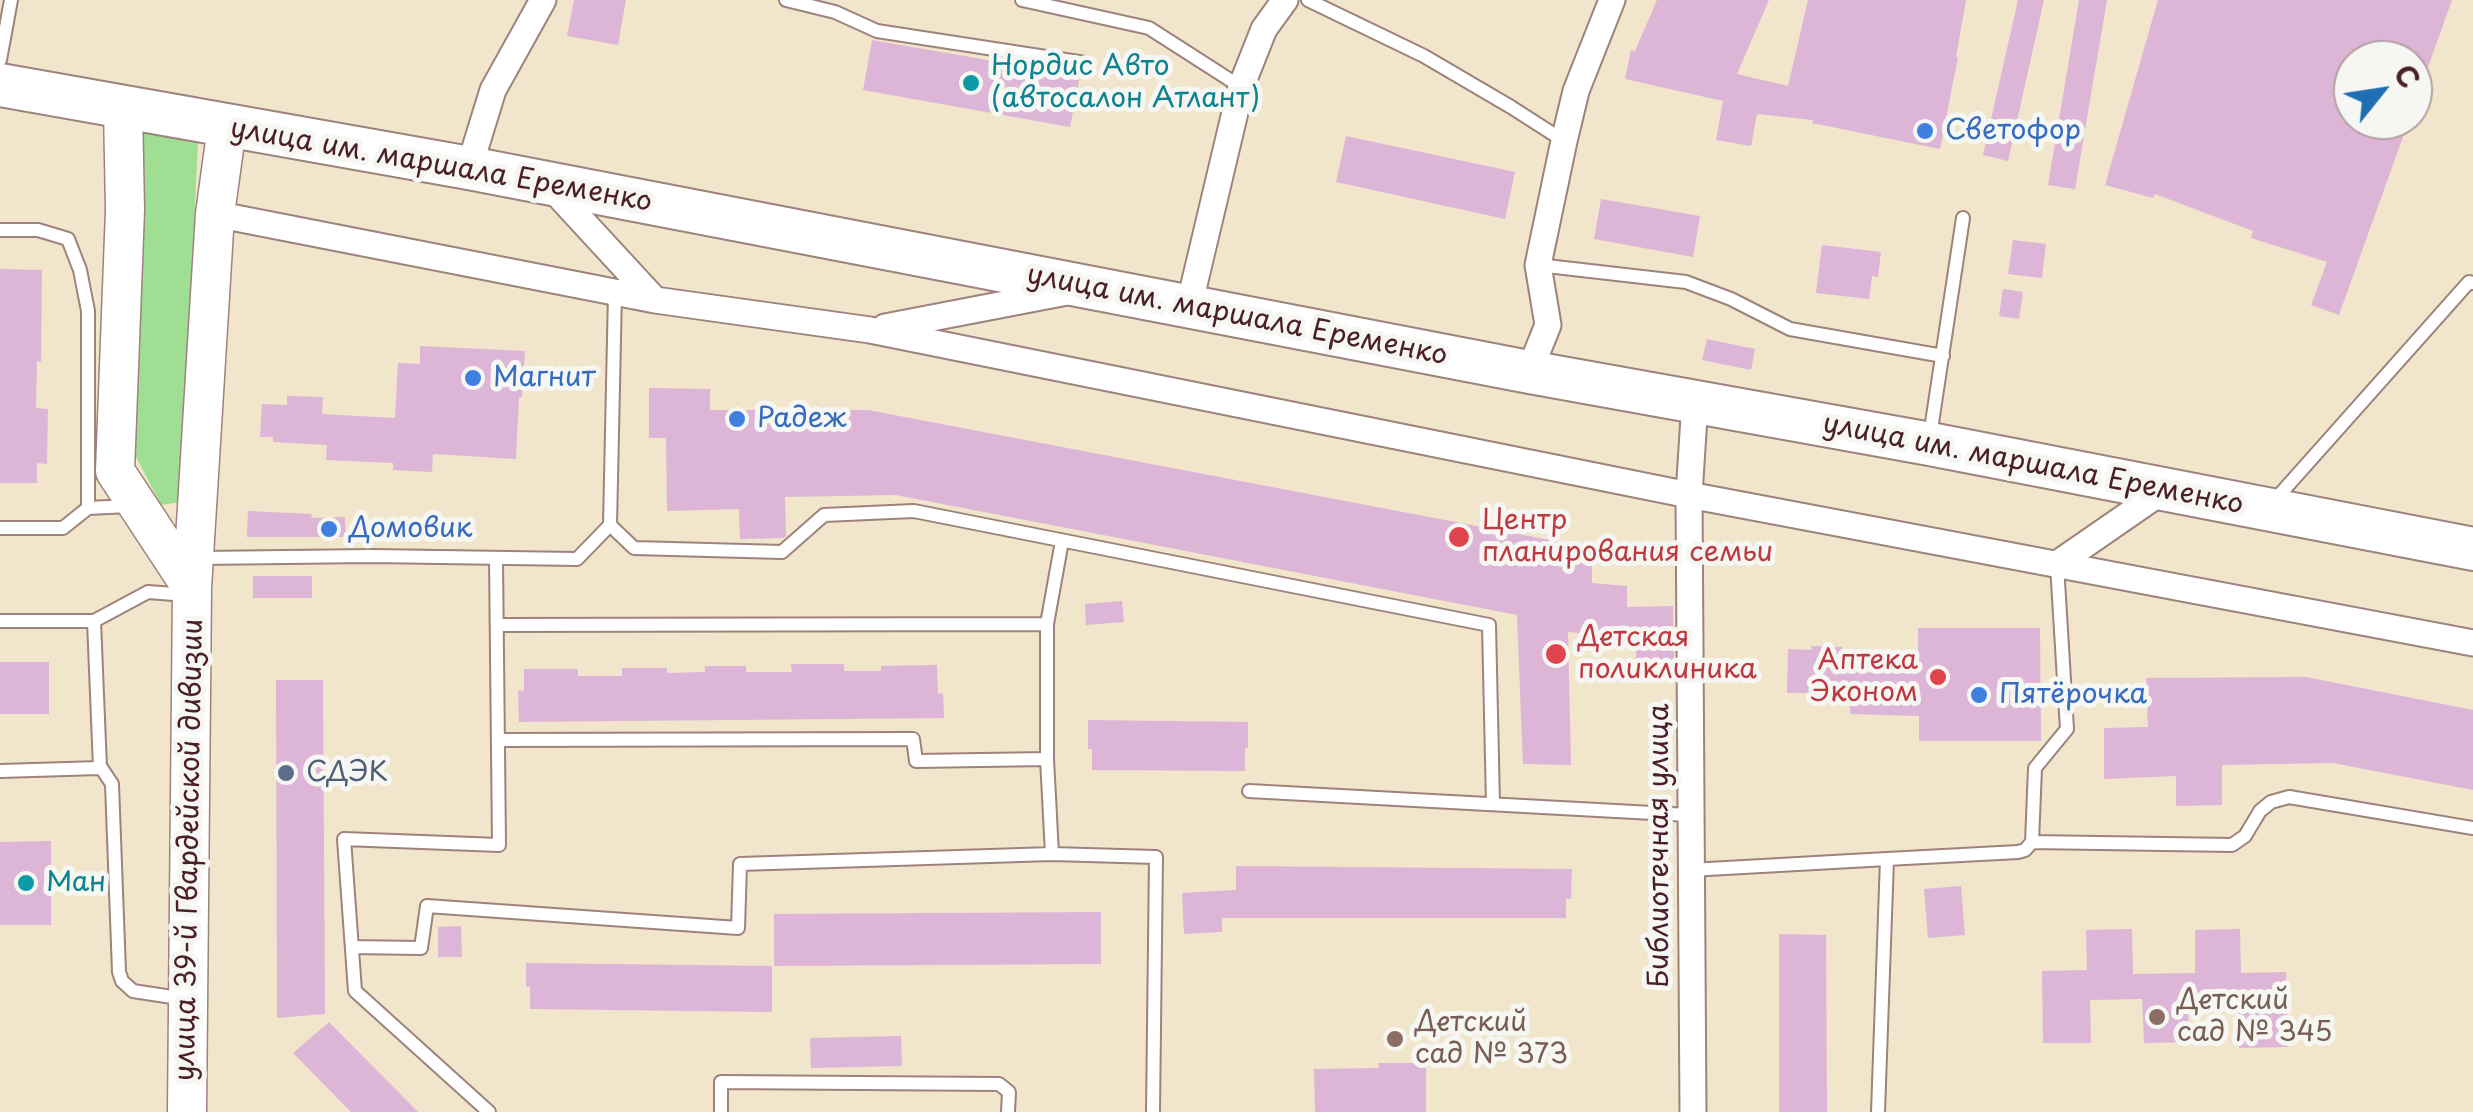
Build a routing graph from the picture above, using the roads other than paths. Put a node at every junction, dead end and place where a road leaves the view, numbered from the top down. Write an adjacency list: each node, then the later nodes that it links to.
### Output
1 (11, 0): 8 (lane)
2 (543, 0): 15 (street)
3 (786, 0): 9 (lane)
4 (1022, 0): 11 (lane)
5 (1285, 0): 11 (street)
6 (1308, 0): 14 (lane)
7 (1612, 0): 14 (street)
8 (0, 60)
9 (1086, 63)
10 (0, 85): 12 (highway, улица им. маршала Еременко)
11 (1241, 87): 25 (street)
12 (123, 108): 13 (highway, улица им. маршала Еременко); 33 (main road, улица 39-й Гвардейской дивизии)
13 (228, 127): 15 (highway, улица им. маршала Еременко); 17 (main road, улица 39-й Гвардейской дивизии)
14 (1564, 141): 20 (street)
15 (469, 168): 16 (highway, улица им. маршала Еременко)
16 (548, 184): 22 (highway, улица им. маршала Еременко); 24 (street)
17 (214, 214): 23 (street); 42 (main road, улица 39-й Гвардейской дивизии)
18 (1963, 218): 27 (lane)
19 (0, 230): 34 (lane)
20 (1538, 265): 27 (lane); 28 (street)
21 (2473, 282): 35 (lane)
22 (1092, 288): 25 (highway, улица им. маршала Еременко); 26 (street)
23 (615, 292): 24 (street); 36 (lane)
24 (655, 300): 26 (street)
25 (1189, 306): 28 (highway, улица им. маршала Еременко)
26 (870, 330): 32 (street)
27 (1942, 356): 30 (lane)
28 (1529, 372): 29 (highway, улица им. маршала Еременко)
29 (1695, 400): 30 (highway, улица им. маршала Еременко); 32 (street, Библиотечная улица)
30 (1930, 444): 31 (highway, улица им. маршала Еременко)
31 (2164, 490): 35 (highway, улица им. маршала Еременко); 41 (street)
32 (1689, 494): 41 (street); 54 (street, Библиотечная улица)
33 (138, 506): 34 (lane); 42 (main road, улица 39-й Гвардейской дивизии)
34 (88, 508): 37 (lane)
35 (2266, 509): 39 (highway, улица им. маршала Еременко)
36 (610, 525): 38 (lane); 40 (lane)
37 (0, 528)
38 (1062, 541): 45 (lane); 53 (lane)
39 (2473, 549)
40 (496, 559): 42 (lane); 46 (lane)
41 (2057, 564): 47 (street); 56 (lane)
42 (193, 580): 44 (lane); 61 (main road, улица 39-й Гвардейской дивизии)
43 (0, 621): 44 (lane)
44 (94, 621): 50 (lane)
45 (1047, 624): 46 (lane); 49 (lane)
46 (497, 625): 48 (lane)
47 (2473, 643)
48 (498, 740): 49 (lane); 60 (lane)
49 (1047, 759): 57 (lane)
50 (100, 766): 51 (lane); 61 (lane)
51 (0, 771)
52 (1249, 791): 53 (lane)
53 (1493, 804): 54 (lane)
54 (1689, 815): 59 (street, Библиотечная улица)
55 (2473, 828): 56 (lane)
56 (2032, 842): 58 (lane)
57 (1052, 854): 60 (lane); 66 (lane)
58 (1888, 859): 59 (lane); 68 (lane)
59 (1690, 870): 67 (street, Библиотечная улица)
60 (352, 947): 63 (lane)
61 (189, 1000): 62 (main road, улица 39-й Гвардейской дивизии)
62 (187, 1112)
63 (489, 1112)
64 (722, 1112): 65 (lane)
65 (1008, 1112)
66 (1152, 1112)
67 (1692, 1112)
68 (1878, 1112)

